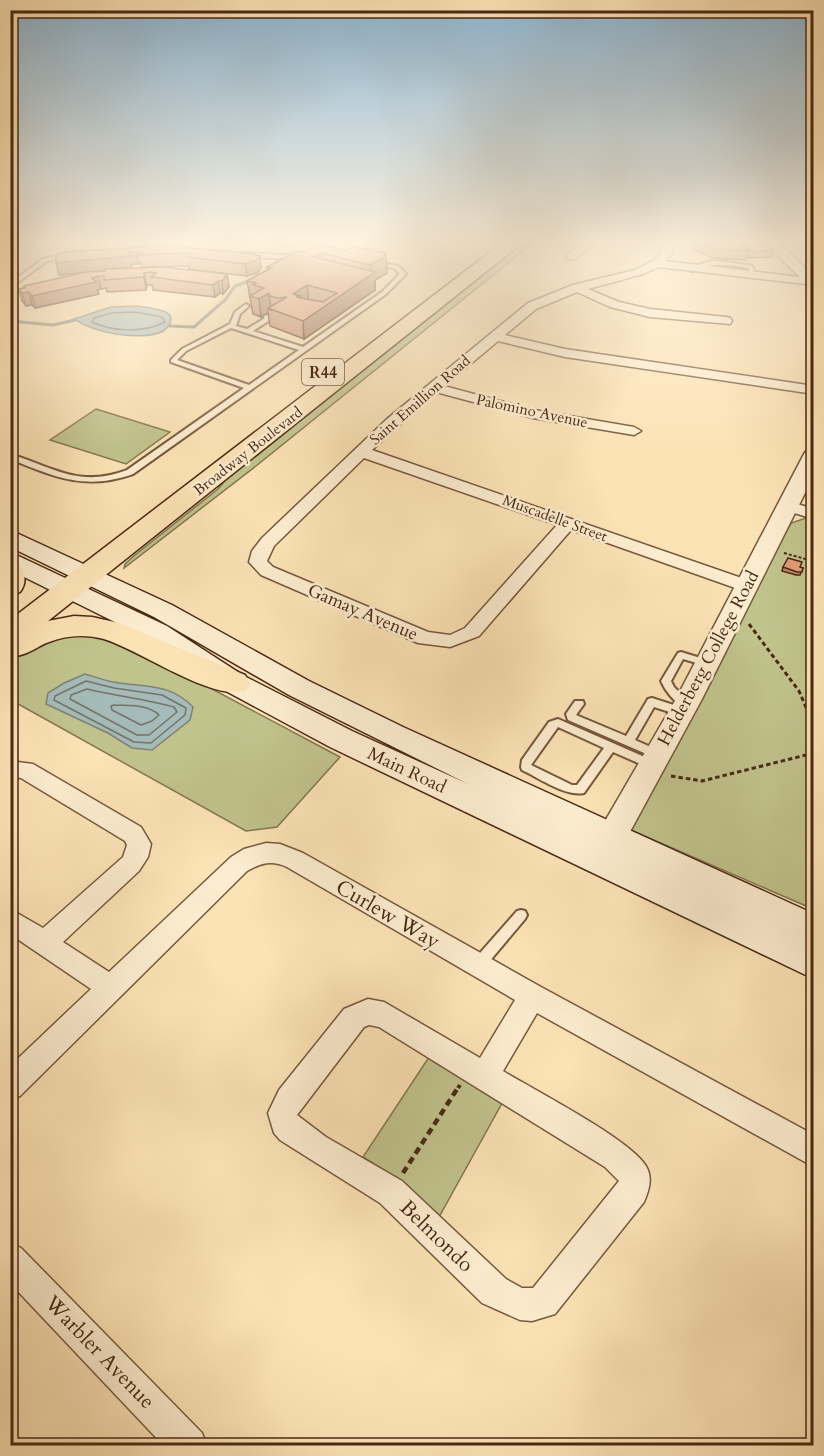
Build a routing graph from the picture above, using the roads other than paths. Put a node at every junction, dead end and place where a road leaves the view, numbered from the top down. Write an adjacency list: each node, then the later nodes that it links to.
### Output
1 (239, 311): 7 (lane); 10 (lane)
2 (358, 311): 13 (lane)
3 (404, 311): 28 (main road, Broadway Boulevard / R44)
4 (423, 311): 28 (main road, Broadway Boulevard / R44)
5 (526, 311): 12 (street, Saint Emillion Road)
6 (635, 311): 9 (street)
7 (254, 312)
8 (264, 315): 11 (lane)
9 (726, 321)
10 (233, 326): 11 (lane); 14 (lane)
11 (248, 331): 13 (lane)
12 (493, 336): 15 (street, Saint Emillion Road); 16 (street)
13 (304, 349): 14 (lane)
14 (248, 387): 20 (lane)
15 (432, 387): 17 (street, Palomino Avenue); 18 (street, Saint Emillion Road)
16 (813, 390)
17 (634, 431)
18 (362, 452): 23 (street, Muscadelle Street); 26 (street, Saint Emillion Road)
19 (813, 454): 21 (street, Helderberg College Road)
20 (10, 456)
21 (787, 506): 22 (street); 30 (street, Helderberg College Road)
22 (813, 514)
23 (568, 523): 26 (street, Gamay Avenue); 30 (street, Muscadelle Street)
24 (10, 537): 28 (main road, Main Road)
25 (10, 560): 28 (main road, Main Road)
26 (258, 562)
27 (10, 572): 29 (main road)
28 (70, 577): 31 (main road, Broadway Boulevard / R44); 32 (main road, Broadway Boulevard / R44); 34 (main road, Main Road); 41 (main road, Main Road)
29 (10, 586)
30 (747, 586): 36 (street, Helderberg College Road)
31 (10, 611)
32 (10, 636)
33 (10, 649): 34 (main road)
34 (234, 683): 41 (main road, Main Road)
35 (579, 704): 37 (lane)
36 (684, 708): 37 (lane); 39 (street, Helderberg College Road)
37 (628, 742): 39 (lane)
38 (611, 746): 38 (lane); 39 (lane)
39 (653, 764): 41 (street, Helderberg College Road)
40 (10, 769): 45 (street)
41 (605, 849): 44 (main road, Main Road); 46 (main road, Main Road)
42 (521, 915): 47 (lane)
43 (10, 920): 45 (street)
44 (813, 931)
45 (44, 943): 48 (street)
46 (813, 963)
47 (478, 965): 48 (street, Curlew Way); 49 (street, Curlew Way)
48 (111, 988): 51 (street, Curlew Way)
49 (532, 996): 50 (street); 52 (street, Curlew Way)
50 (478, 1071): 50 (street, Belmondo)
51 (10, 1086)
52 (813, 1152)
53 (10, 1259): 54 (street, Warbler Avenue)
54 (189, 1446)

